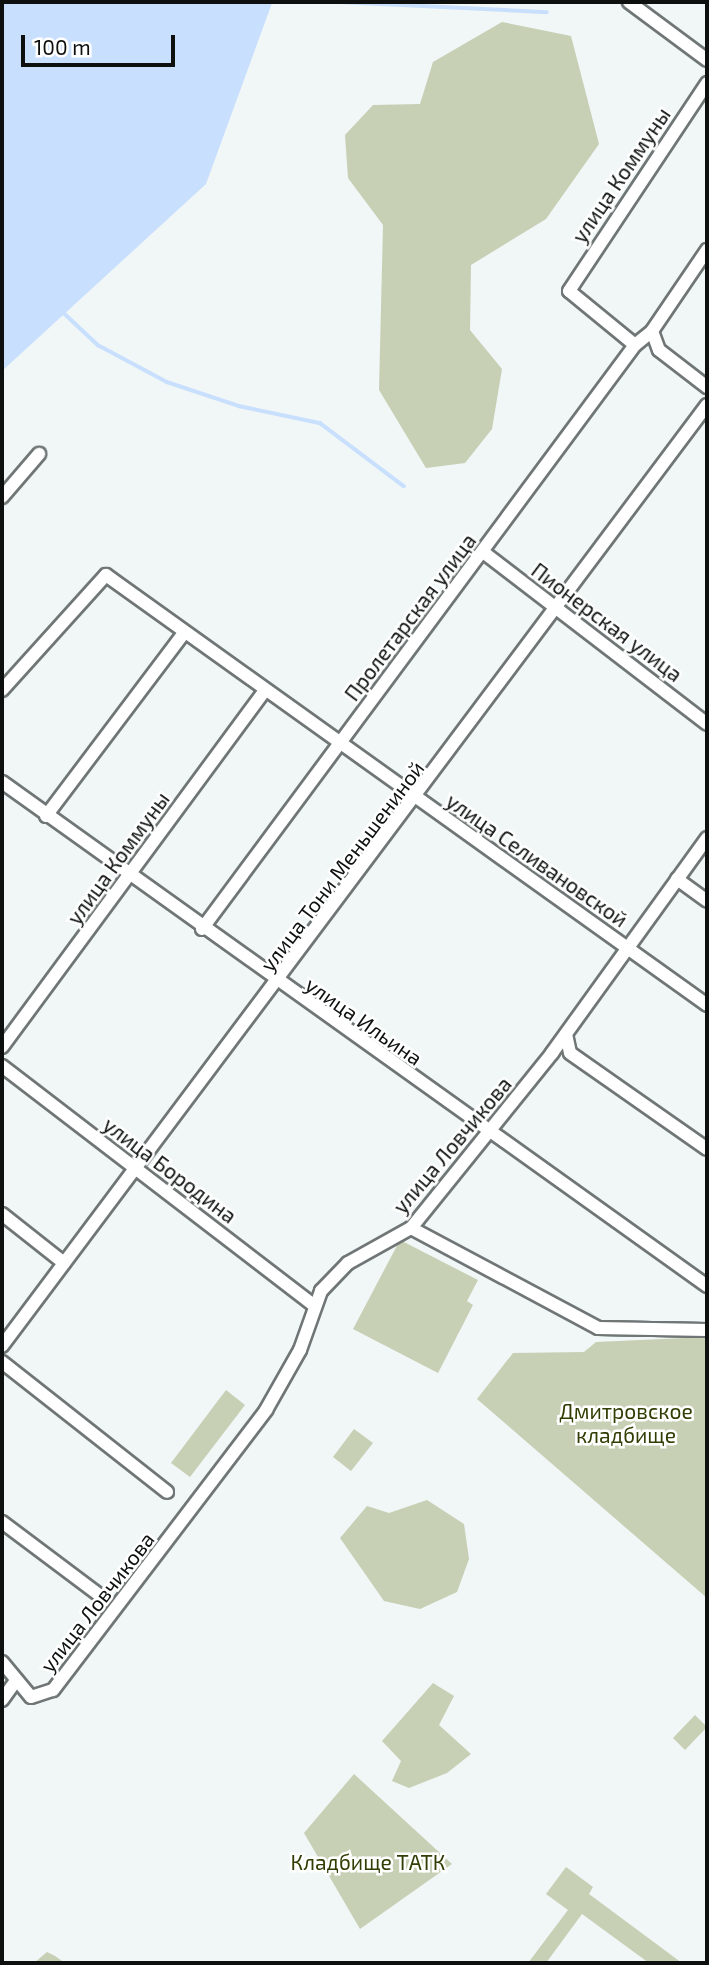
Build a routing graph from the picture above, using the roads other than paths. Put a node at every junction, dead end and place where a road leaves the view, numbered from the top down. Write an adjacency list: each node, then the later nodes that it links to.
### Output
1 (629, 2): 2 (street)
2 (707, 60)
3 (707, 83): 6 (street, улица Коммуны)
4 (707, 250): 5 (street, Пролетарская улица)
5 (652, 335): 6 (street, Пролетарская улица); 7 (street)
6 (635, 345): 11 (street, Пролетарская улица)
7 (707, 387)
8 (707, 405): 12 (street, улица Тони Меньшениной)
9 (39, 454): 10 (street)
10 (2, 497)
11 (483, 552): 12 (street, Пионерская улица); 17 (street, Пролетарская улица)
12 (557, 608): 16 (street, Пионерская улица); 19 (street, улица Тони Меньшениной)
13 (184, 633): 14 (street, улица Селивановской); 15 (street, улица Селивановской); 20 (street)
14 (2, 690)
15 (264, 691): 17 (street, улица Селивановской); 22 (street, улица Коммуны)
16 (707, 724)
17 (342, 741): 19 (street, улица Селивановской); 25 (street, Пролетарская улица)
18 (2, 782): 20 (street, улица Ильина)
19 (416, 800): 26 (street, улица Селивановской); 27 (street, улица Тони Меньшениной)
20 (46, 816): 22 (street, улица Ильина)
21 (707, 838): 23 (street, улица Ловчикова)
22 (128, 877): 25 (street, улица Ильина); 30 (street, улица Коммуны)
23 (677, 879): 24 (street); 26 (street, улица Ловчикова)
24 (707, 901)
25 (202, 929): 27 (street, улица Ильина)
26 (628, 947): 28 (street, улица Селивановской); 29 (street, улица Ловчикова)
27 (278, 984): 34 (street, улица Ильина); 36 (street, улица Тони Меньшениной)
28 (707, 1005)
29 (566, 1034): 31 (street, улица Ловчикова); 32 (street)
30 (2, 1046)
31 (552, 1053): 32 (street); 34 (street, улица Ловчикова)
32 (570, 1053): 35 (street)
33 (2, 1066): 36 (street, улица Бородина)
34 (489, 1135): 38 (street, улица Ловчикова); 40 (street, улица Ильина)
35 (707, 1149)
36 (135, 1170): 39 (street, улица Тони Меньшениной); 41 (street, улица Бородина)
37 (2, 1214): 39 (street)
38 (411, 1228): 41 (street, улица Ловчикова); 42 (street)
39 (64, 1263): 43 (street, улица Тони Меньшениной)
40 (707, 1286)
41 (314, 1305): 49 (street, улица Ловчикова)
42 (707, 1330)
43 (2, 1346)
44 (2, 1362): 45 (street)
45 (167, 1492)
46 (2, 1522): 47 (street)
47 (102, 1597)
48 (2, 1662): 49 (street)
49 (16, 1681): 50 (street)
50 (2, 1700)

